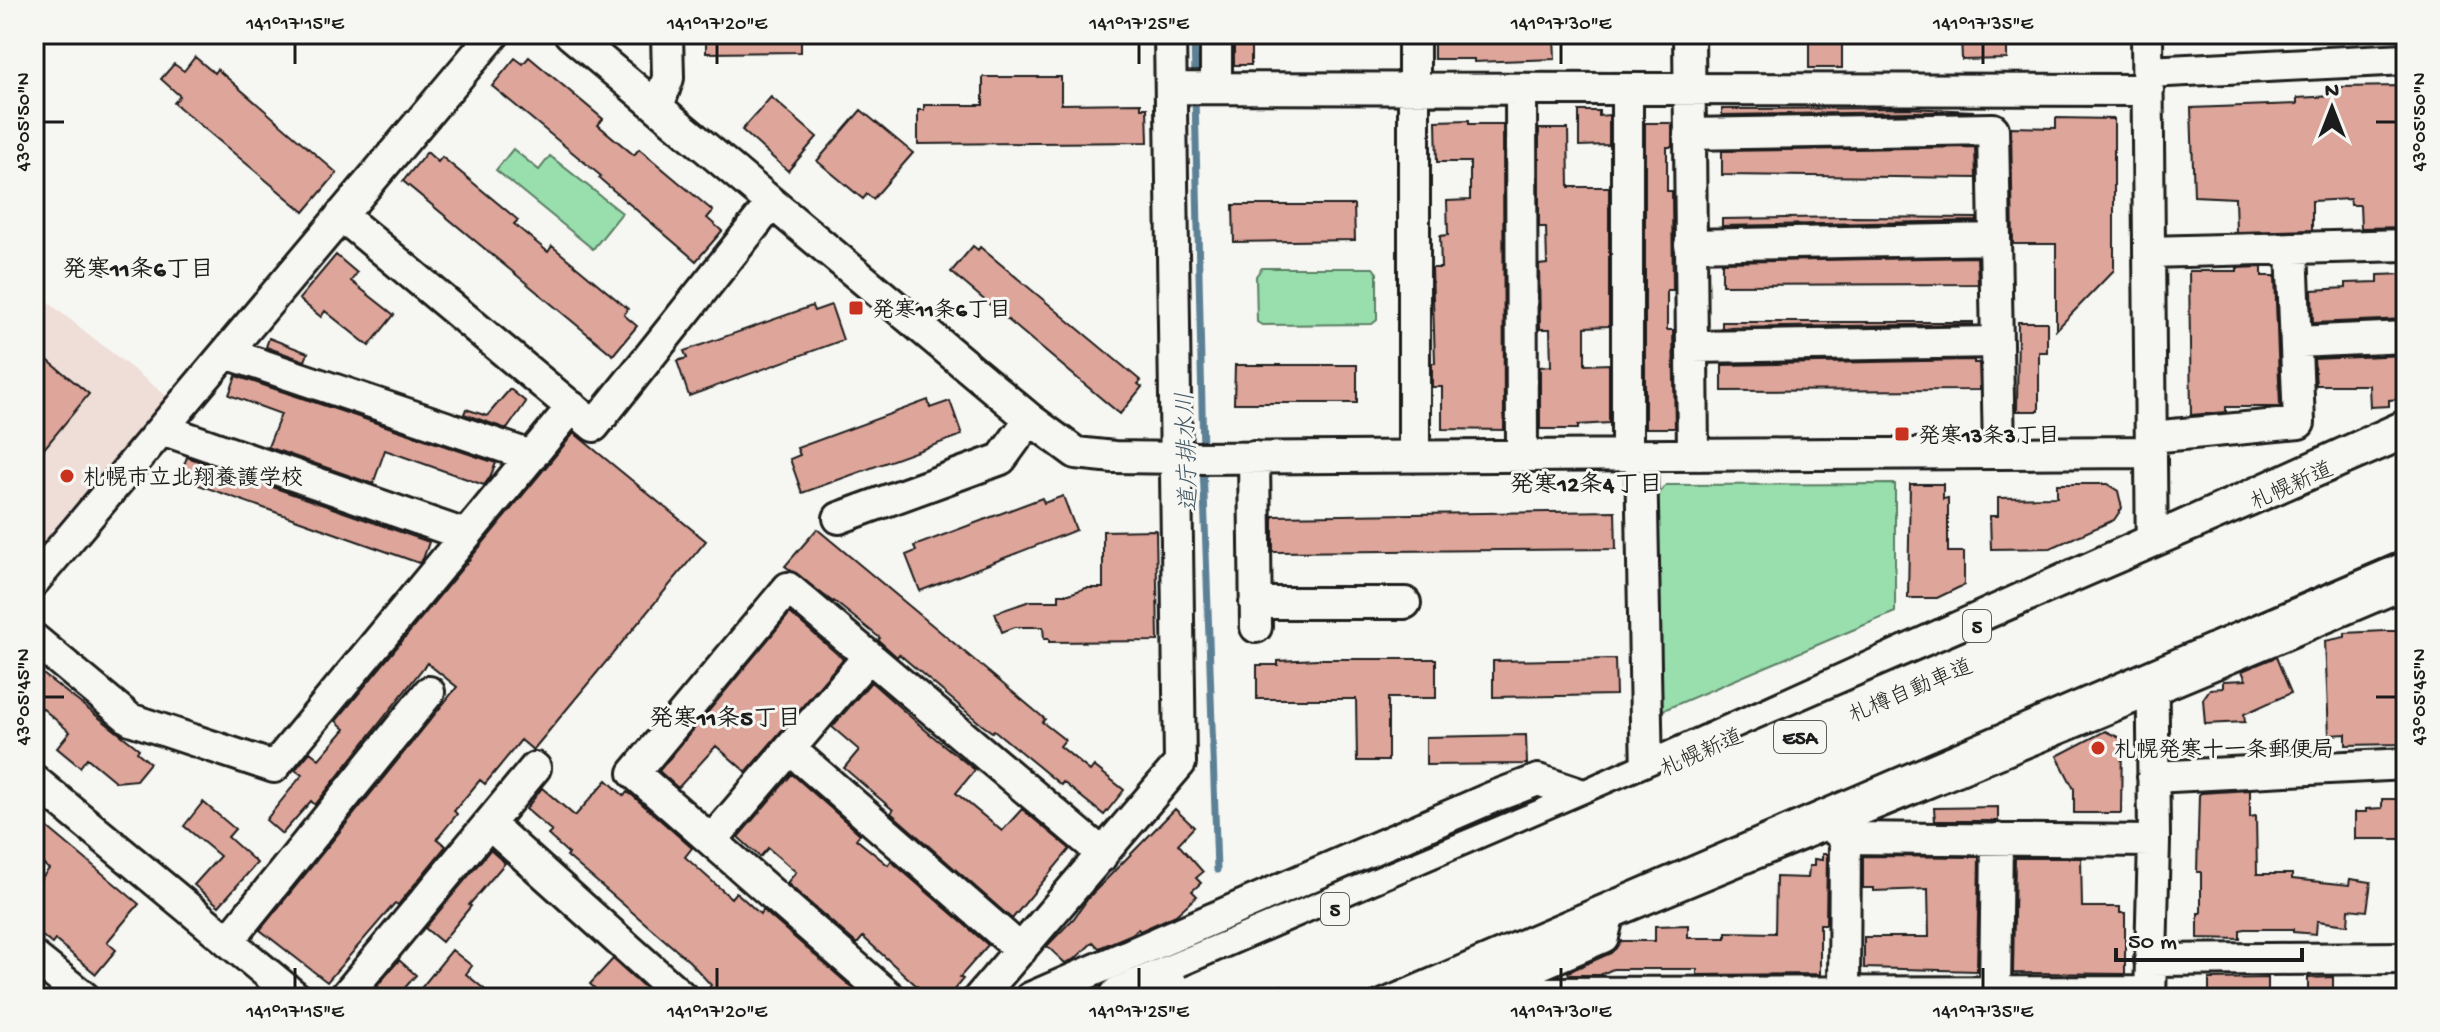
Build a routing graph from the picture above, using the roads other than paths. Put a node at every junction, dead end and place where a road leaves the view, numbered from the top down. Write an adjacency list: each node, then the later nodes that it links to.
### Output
1 (494, 34): 19 (street)
2 (570, 34): 16 (street)
3 (667, 34): 16 (street)
4 (1170, 34): 11 (street)
5 (1216, 34): 11 (street)
6 (1414, 34): 12 (street)
7 (1689, 34): 15 (street)
8 (2147, 34): 10 (street)
9 (2406, 59): 10 (street)
10 (2148, 81): 15 (street); 24 (street)
11 (1195, 88): 12 (street); 42 (street)
12 (1415, 88): 13 (street); 41 (street)
13 (1521, 89): 14 (street); 39 (street)
14 (1627, 89): 15 (street); 36 (street)
15 (1688, 89): 17 (street)
16 (658, 107): 18 (street)
17 (1689, 134): 20 (street); 21 (street)
18 (772, 203): 30 (street); 31 (street)
19 (341, 215): 29 (street); 30 (street)
20 (1995, 239): 21 (street); 26 (street)
21 (1690, 245): 28 (street)
22 (2406, 245): 23 (street)
23 (2292, 248): 24 (street); 27 (street)
24 (2149, 252): 34 (street)
25 (2406, 337): 27 (street)
26 (1997, 342): 28 (street); 35 (street)
27 (2296, 342): 34 (street)
28 (1692, 347): 37 (street)
29 (226, 353): 32 (street); 38 (street)
30 (572, 407): 38 (street)
31 (1030, 419): 42 (street); 44 (street)
32 (162, 429): 46 (street); 49 (street)
33 (2406, 433): 47 (highway, 札幌新道 / 5)
34 (2151, 444): 35 (street); 47 (street)
35 (1999, 453): 37 (street)
36 (1634, 455): 37 (street); 39 (street); 58 (street)
37 (1693, 455)
38 (531, 456): 46 (street)
39 (1522, 456): 41 (street)
40 (1254, 457): 41 (street); 42 (street); 50 (street)
41 (1414, 457)
42 (1181, 458): 67 (street)
43 (2406, 476): 87 (highway, 札樽自動車道 / E5A, bridge)
44 (839, 518)
45 (2406, 523): 88 (highway, 札樽自動車道 / E5A, bridge)
46 (465, 535): 51 (street)
47 (2152, 547): 53 (street); 58 (highway, 札幌新道 / 5)
48 (2406, 575): 53 (highway)
49 (34, 581)
50 (1405, 603)
51 (34, 639)
52 (869, 656): 55 (street); 65 (street); 67 (street)
53 (2152, 683): 59 (street); 63 (highway)
54 (429, 692): 69 (street)
55 (790, 749): 65 (street); 72 (street)
56 (2406, 764): 59 (street)
57 (535, 768): 62 (street)
58 (1647, 775): 61 (highway, 札幌新道 / 5)
59 (2153, 777): 66 (street)
60 (34, 780): 69 (street)
61 (1595, 799): 85 (street); 86 (highway, 札幌新道 / 5)
62 (489, 824): 81 (street); 82 (street)
63 (1833, 829): 64 (street); 68 (highway); 76 (street)
64 (1997, 839): 66 (street); 74 (street)
65 (712, 840): 83 (street)
66 (2154, 841): 73 (street)
67 (1101, 857): 72 (street)
68 (1611, 904): 75 (street); 89 (highway)
69 (228, 941): 80 (street)
70 (34, 957): 79 (street)
71 (2406, 958): 73 (street)
72 (1012, 960): 84 (street); 85 (street)
73 (2150, 960): 78 (street)
74 (1995, 992): 76 (street); 78 (street)
75 (1474, 993): 77 (street)
76 (1844, 993): 77 (street)
77 (1601, 995)
78 (2150, 995)
79 (85, 998)
80 (297, 998)
81 (344, 998)
82 (683, 998)
83 (891, 998)
84 (979, 998)
85 (1030, 998)
86 (1122, 998)
87 (1194, 998)
88 (1299, 998)
89 (1391, 998)

